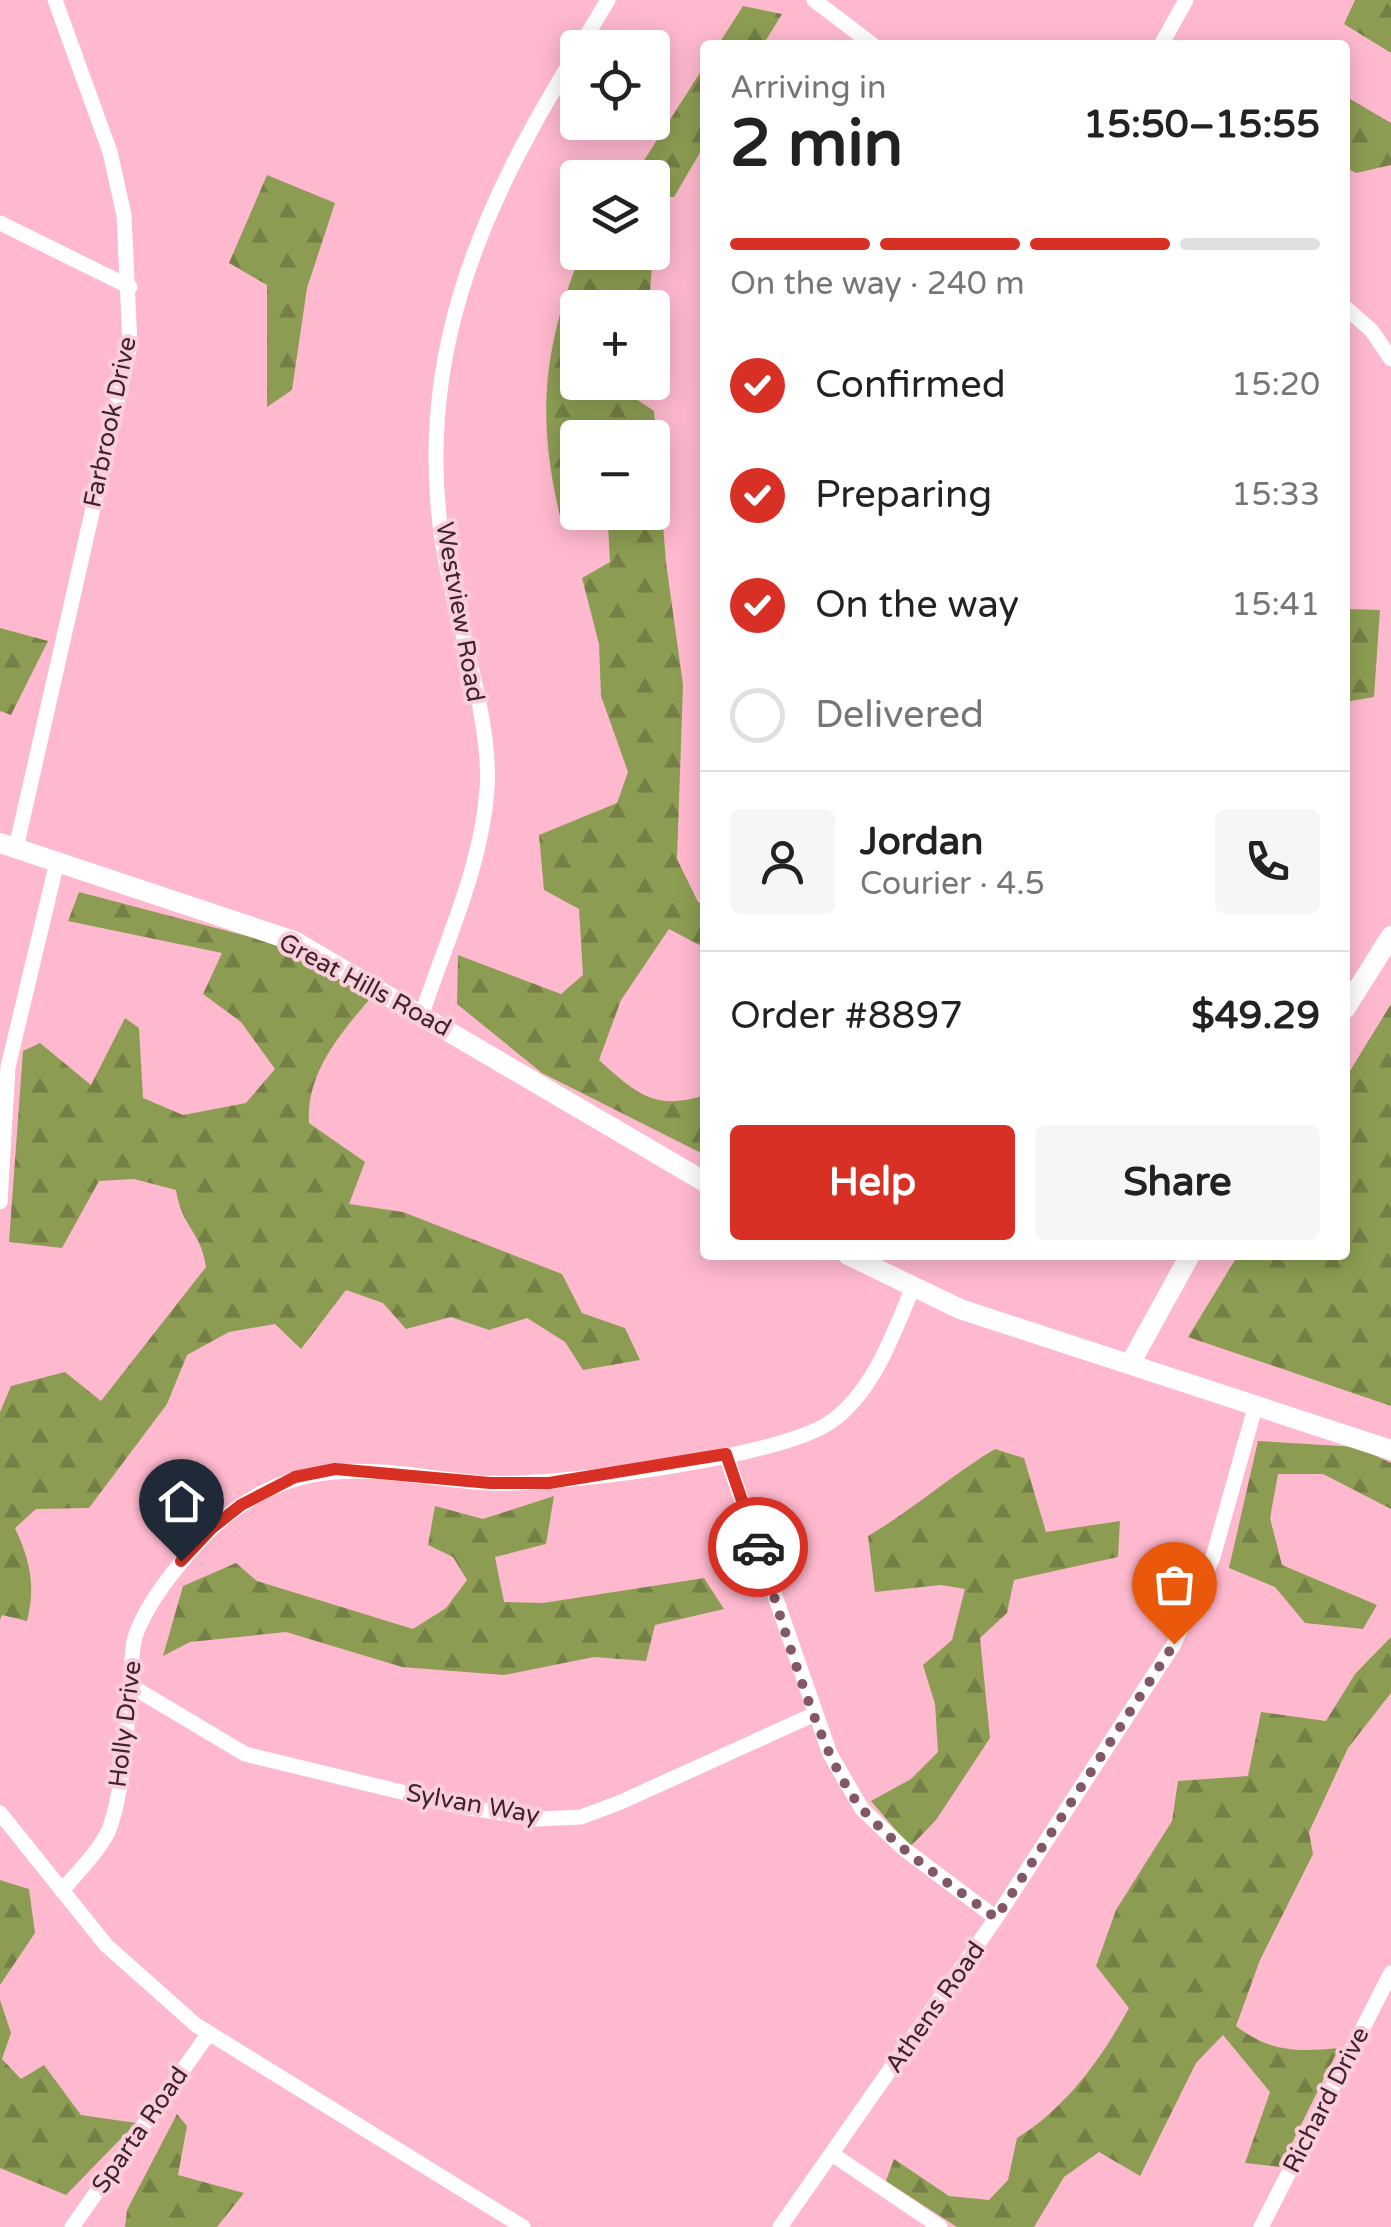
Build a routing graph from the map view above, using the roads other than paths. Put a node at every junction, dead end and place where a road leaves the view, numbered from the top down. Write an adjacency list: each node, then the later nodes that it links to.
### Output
1 (55, 0): 10 (street, Farbrook Drive)
2 (608, 0): 5 (street, Westview Road)
3 (814, 0): 6 (street)
4 (1186, 0): 7 (street)
5 (590, 30)
6 (866, 40)
7 (1164, 40)
8 (560, 78): 17 (street, Westview Road)
9 (0, 222): 10 (street)
10 (130, 287): 13 (street, Farbrook Drive)
11 (1350, 312): 12 (street)
12 (1391, 359)
13 (8, 846): 14 (street, Great Hills Road)
14 (57, 862): 17 (street, Great Hills Road); 19 (street)
15 (1391, 936): 16 (street)
16 (1350, 1001)
17 (422, 1014): 18 (street, Great Hills Road)
18 (700, 1179)
19 (0, 1202)
20 (858, 1260): 22 (street)
21 (1187, 1260): 23 (street)
22 (913, 1287): 23 (street); 26 (street, Holly Drive)
23 (1130, 1364): 24 (street)
24 (1256, 1404): 25 (street); 31 (street, Athens Road)
25 (1391, 1450)
26 (726, 1454): 27 (street, Holly Drive); 28 (street)
27 (131, 1686): 28 (street, Sylvan Way); 30 (street, Holly Drive)
28 (816, 1714): 31 (street)
29 (0, 1814): 30 (street)
30 (62, 1891): 33 (street)
31 (996, 1918): 34 (street, Athens Road)
32 (1390, 1976): 39 (street, Richard Drive)
33 (208, 2033): 35 (street, Sparta Road); 36 (street)
34 (832, 2154): 37 (street, Athens Road); 38 (street)
35 (72, 2227)
36 (522, 2227)
37 (780, 2227)
38 (940, 2227)
39 (1262, 2227)

